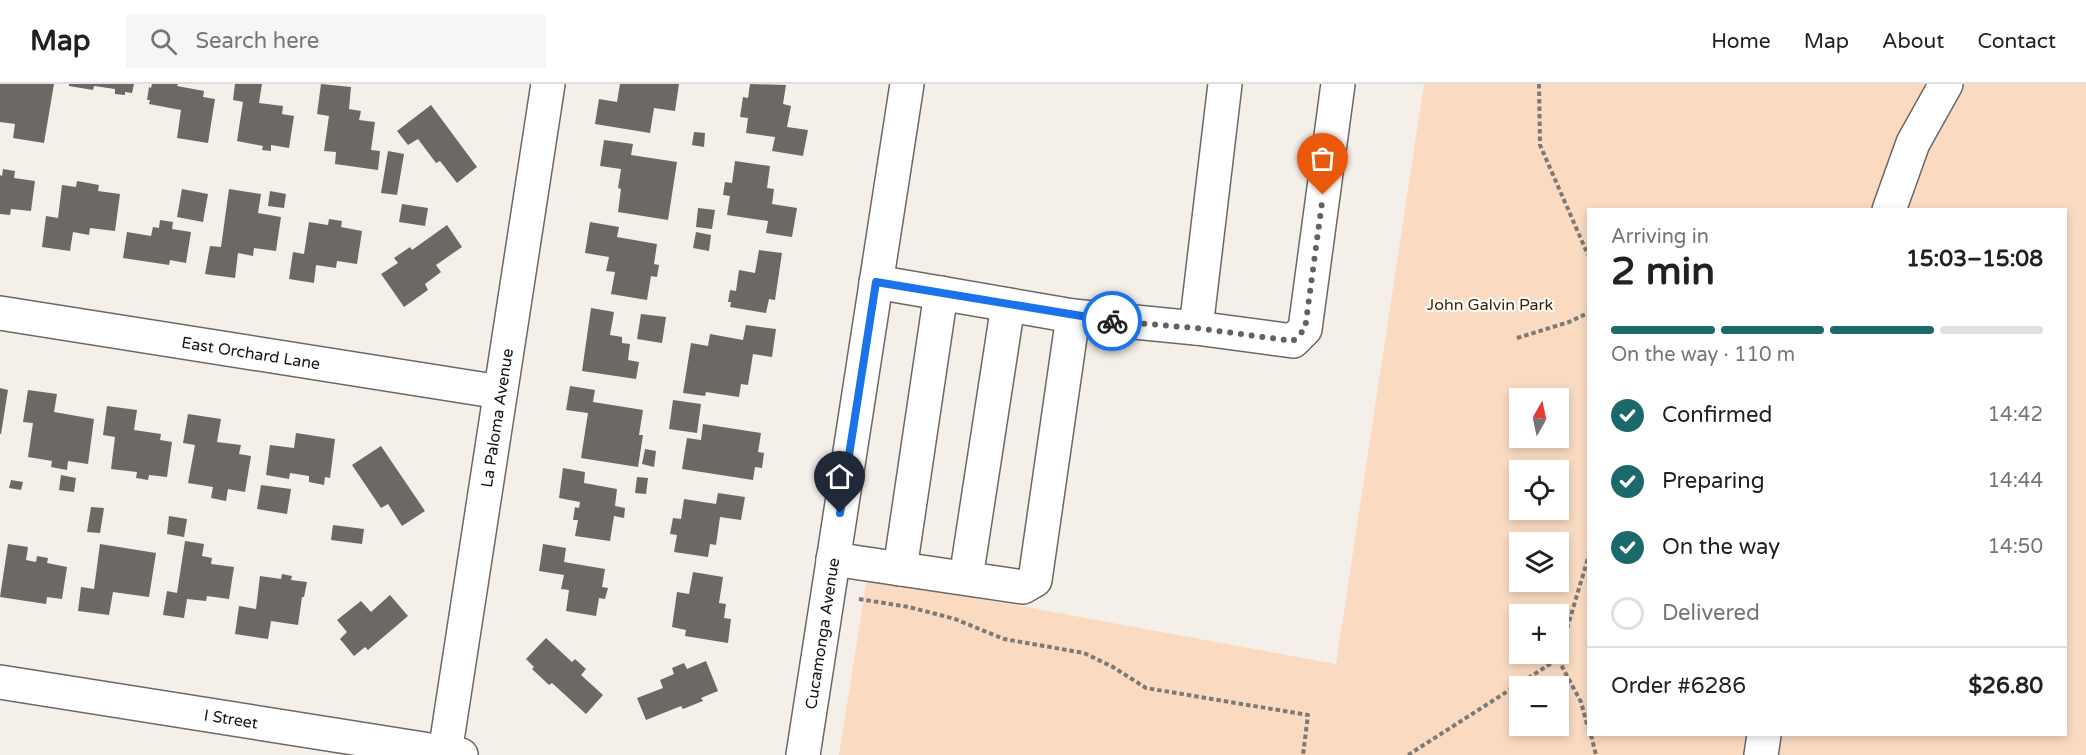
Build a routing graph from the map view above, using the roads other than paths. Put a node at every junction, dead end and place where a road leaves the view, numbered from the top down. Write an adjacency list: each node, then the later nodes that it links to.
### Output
1 (548, 84): 13 (street, La Paloma Avenue)
2 (907, 84): 7 (street, Cucamonga Avenue)
3 (1225, 84): 12 (street)
4 (1338, 84): 12 (street)
5 (1946, 84): 6 (street)
6 (1890, 208)
7 (876, 282): 8 (street); 14 (street, Cucamonga Avenue)
8 (941, 293): 9 (street); 15 (street)
9 (1008, 305): 11 (street); 16 (street)
10 (0, 313): 13 (street, East Orchard Lane)
11 (1073, 316): 12 (street); 16 (street)
12 (1196, 328)
13 (500, 392): 19 (street, La Paloma Avenue)
14 (833, 559): 15 (street); 20 (street, Cucamonga Avenue)
15 (900, 569): 16 (street)
16 (966, 578)
17 (0, 682): 19 (street, I Street)
18 (1764, 736): 21 (street)
19 (453, 754)
20 (802, 755)
21 (1761, 755)

